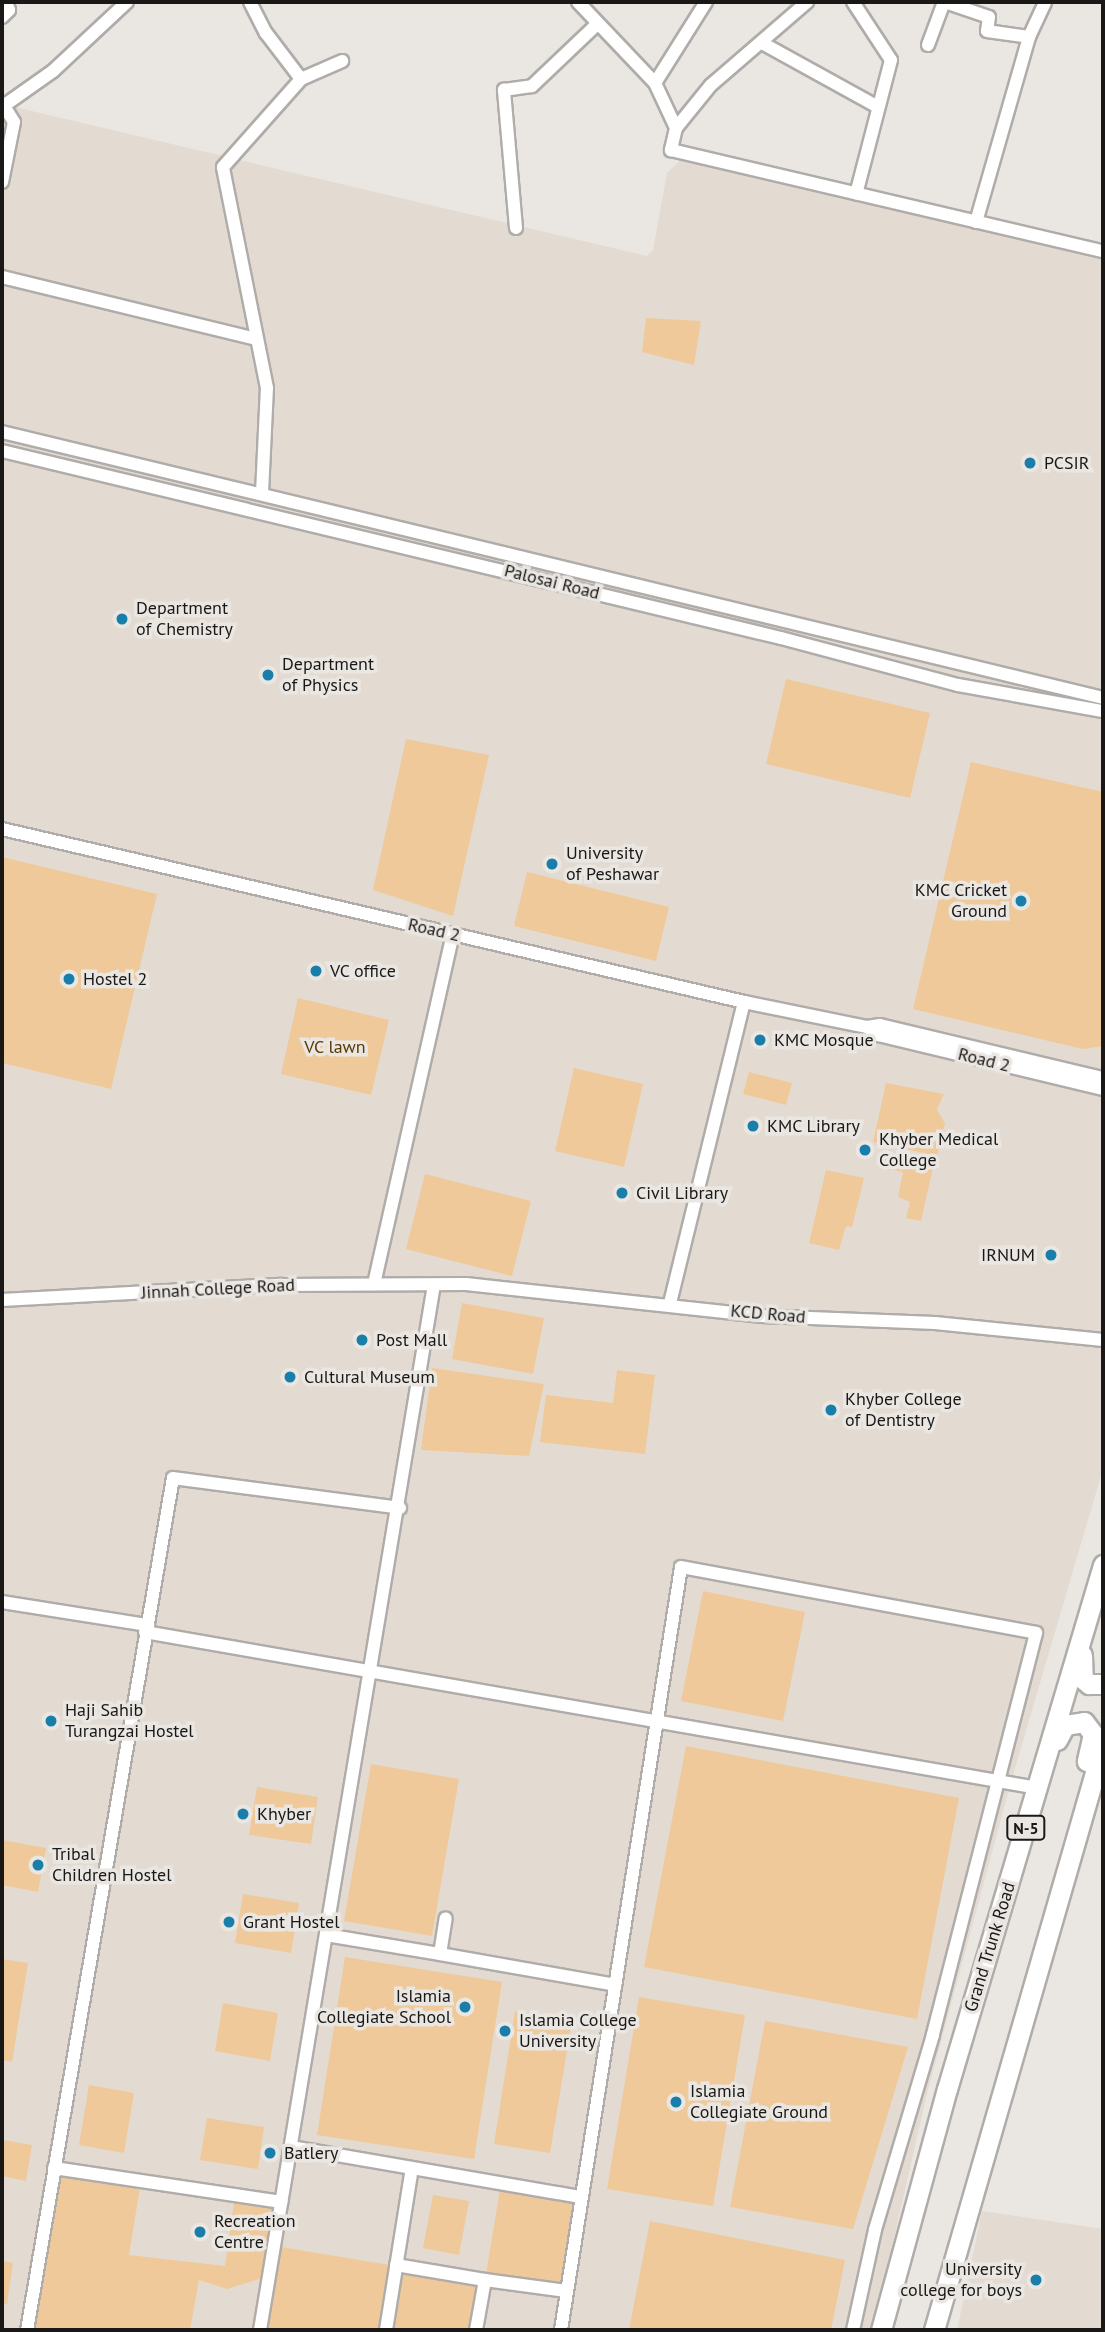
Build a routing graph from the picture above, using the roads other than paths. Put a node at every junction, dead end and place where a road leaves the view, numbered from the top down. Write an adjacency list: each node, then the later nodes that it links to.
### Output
1 (6, 2): 10 (street)
2 (127, 2): 18 (street)
3 (250, 2): 16 (street)
4 (578, 2): 11 (street)
5 (706, 2): 17 (street)
6 (807, 2): 13 (street)
7 (853, 2): 19 (street)
8 (944, 2): 12 (street); 14 (street)
9 (1045, 2): 12 (street)
10 (2, 17)
11 (597, 24): 17 (street); 24 (street)
12 (1028, 37): 23 (street)
13 (762, 44): 19 (street); 20 (street)
14 (928, 45)
15 (342, 61): 16 (street)
16 (301, 79): 27 (street)
17 (655, 83): 20 (street)
18 (3, 106): 21 (street)
19 (876, 106): 22 (street)
20 (676, 128): 22 (street)
21 (2, 182)
22 (856, 194): 23 (street)
23 (976, 222): 25 (street)
24 (516, 228)
25 (1103, 251)
26 (2, 277): 27 (street)
27 (257, 339): 31 (street)
28 (2, 432): 30 (street)
29 (2, 451): 32 (street, Palosai Road)
30 (192, 477): 31 (street); 32 (street)
31 (262, 493): 33 (street)
32 (187, 495): 34 (street, Palosai Road)
33 (1103, 698)
34 (1103, 711)
35 (2, 829): 36 (street, Road 2)
36 (453, 934): 37 (street, Road 2); 41 (street)
37 (744, 1002): 38 (street, Road 2); 44 (street)
38 (867, 1027): 39 (street, Road 2); 40 (street, Road 2)
39 (1103, 1078)
40 (1103, 1089)
41 (374, 1284): 42 (street, Jinnah College Road); 43 (street, Jinnah College Road)
42 (434, 1285): 44 (street, KCD Road); 46 (street)
43 (2, 1300)
44 (670, 1303): 45 (street, KCD Road)
45 (1103, 1340)
46 (400, 1508): 50 (street); 51 (street)
47 (1103, 1565): 49 (highway, Grand Trunk Road / N-5)
48 (2, 1602): 50 (street)
49 (1086, 1623): 52 (highway); 56 (highway, Grand Trunk Road / N-5)
50 (146, 1629): 51 (street); 63 (street)
51 (369, 1670): 53 (street); 59 (street)
52 (1103, 1684)
53 (658, 1721): 55 (street); 55 (street); 61 (street)
54 (1103, 1745): 57 (highway)
55 (1000, 1780): 56 (street); 75 (street)
56 (1039, 1785): 57 (highway); 76 (highway, Grand Trunk Road / N-5)
57 (1071, 1859): 77 (highway)
58 (446, 1918): 60 (street)
59 (326, 1935): 60 (street); 62 (street)
60 (440, 1954): 61 (street)
61 (615, 1985): 65 (street)
62 (290, 2147): 64 (street); 66 (street)
63 (54, 2168): 66 (street); 70 (street)
64 (412, 2168): 65 (street); 67 (street)
65 (581, 2197): 69 (street)
66 (281, 2202): 71 (street)
67 (396, 2265): 68 (street); 72 (street)
68 (485, 2280): 69 (street); 73 (street)
69 (566, 2291): 74 (street)
70 (27, 2330)
71 (260, 2330)
72 (386, 2330)
73 (476, 2330)
74 (561, 2330)
75 (853, 2330)
76 (881, 2330)
77 (934, 2330)

